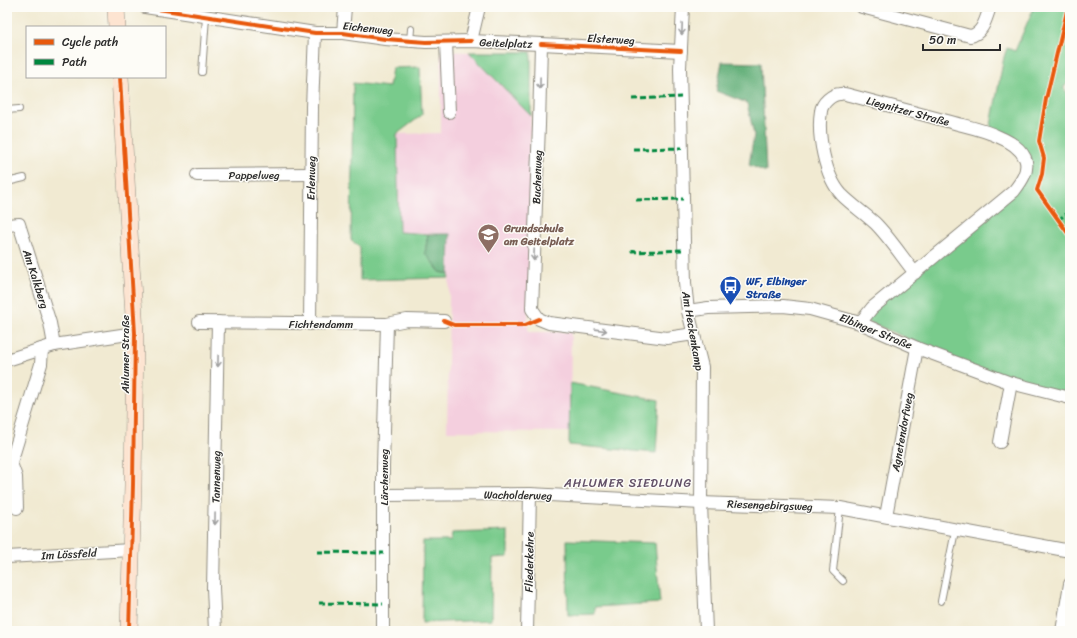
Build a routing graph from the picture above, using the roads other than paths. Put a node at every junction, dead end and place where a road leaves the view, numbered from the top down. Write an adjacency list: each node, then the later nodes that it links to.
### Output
1 (116, 7): 9 (main road)
2 (145, 7): 8 (street, Eichenweg)
3 (345, 7): 12 (street)
4 (479, 7): 14 (street)
5 (682, 7): 17 (street, Am Heckenkamp, one-way to 17)
6 (862, 7): 7 (street)
7 (990, 7)
8 (204, 14): 11 (street, Eichenweg); 18 (lane)
9 (117, 26)
10 (411, 29): 13 (lane)
11 (315, 33): 12 (street, Eichenweg); 23 (street, Erlenweg)
12 (343, 33): 13 (street, Eichenweg)
13 (410, 41): 15 (street, Eichenweg)
14 (471, 41): 15 (street, Eichenweg); 16 (street, Geitelplatz)
15 (446, 42): 22 (street)
16 (541, 44): 17 (street, Elsterweg); 37 (street, Buchenweg, one-way to 37)
17 (681, 52): 29 (street, Am Heckenkamp)
18 (202, 72)
19 (120, 78): 36 (main road, Ahlumer Straße)
20 (19, 109): 21 (lane)
21 (7, 110)
22 (449, 112)
23 (311, 174): 24 (street, Pappelweg); 34 (street, Erlenweg)
24 (197, 175)
25 (24, 178): 26 (lane)
26 (7, 182)
27 (7, 225): 38 (street, Am Kalkberg)
28 (915, 273): 28 (street, Liegnitzer Straße); 33 (street, Liegnitzer Straße)
29 (688, 311): 33 (street, Elbinger Straße); 37 (street, Am Heckenkamp)
30 (444, 321): 35 (street, Fichtendamm)
31 (199, 322): 32 (street, Fichtendamm)
32 (218, 322): 34 (street, Fichtendamm); 59 (street, Tannenweg, one-way to 59)
33 (860, 323): 39 (street, Elbinger Straße)
34 (310, 324): 35 (street, Fichtendamm)
35 (387, 324): 45 (street, Lärchenweg)
36 (135, 334): 38 (street); 52 (main road, Ahlumer Straße)
37 (694, 334): 47 (street, Am Heckenkamp)
38 (54, 345): 40 (street)
39 (917, 348): 42 (street, Elbinger Straße); 50 (street, Agnetendorfweg)
40 (42, 349): 41 (street); 48 (street)
41 (7, 360)
42 (1011, 383): 43 (street, Elbinger Straße); 44 (street)
43 (1070, 398)
44 (1000, 442)
45 (384, 494): 46 (street, Wacholderweg); 60 (street, Lärchenweg)
46 (530, 494): 47 (street, Wacholderweg); 61 (street, Fliederkehre)
47 (701, 503): 49 (street, Riesengebirgsweg); 62 (street, Am Heckenkamp)
48 (17, 508)
49 (840, 508): 50 (street, Riesengebirgsweg); 55 (lane)
50 (886, 516): 51 (street, Riesengebirgsweg)
51 (955, 530): 53 (street, Riesengebirgsweg); 57 (lane)
52 (131, 550): 54 (street, Im Lössfeld); 58 (main road, Ahlumer Straße)
53 (1070, 551)
54 (7, 557)
55 (842, 580)
56 (1070, 584): 63 (street)
57 (941, 601)
58 (129, 631)
59 (215, 631)
60 (383, 631)
61 (527, 631)
62 (706, 631)
63 (1062, 631)

